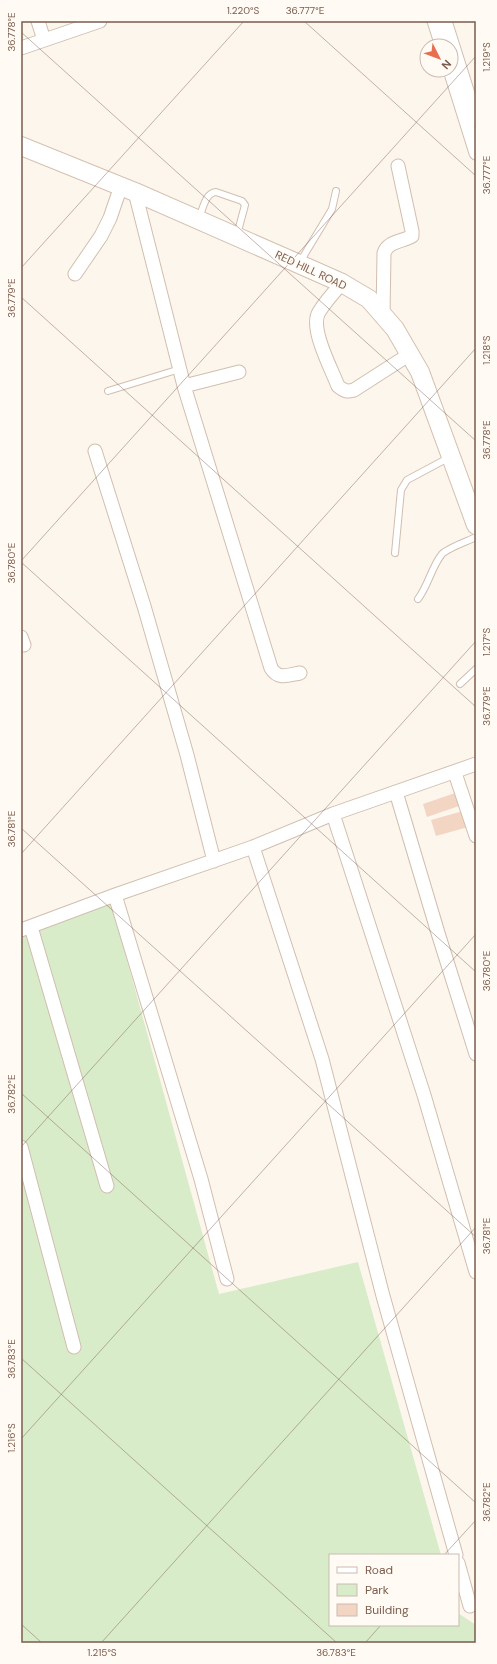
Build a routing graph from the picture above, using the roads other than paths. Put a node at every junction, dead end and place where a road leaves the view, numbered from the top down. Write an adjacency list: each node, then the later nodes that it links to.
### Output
1 (38, 21): 6 (street)
2 (434, 21): 5 (street)
3 (445, 21): 9 (street)
4 (95, 22): 6 (street)
5 (439, 38)
6 (44, 40): 7 (street)
7 (21, 48)
8 (453, 78): 11 (street)
9 (476, 119)
10 (21, 146): 13 (street, RED HILL ROAD)
11 (476, 153)
12 (398, 166): 20 (street)
13 (128, 189): 15 (street, RED HILL ROAD); 18 (street); 22 (street)
14 (336, 191): 17 (lane)
15 (198, 220): 16 (street, RED HILL ROAD); 16 (lane)
16 (237, 237): 17 (street, RED HILL ROAD)
17 (299, 264): 19 (street, RED HILL ROAD)
18 (75, 274)
19 (342, 283): 20 (street, RED HILL ROAD); 21 (street)
20 (383, 316): 21 (street, RED HILL ROAD)
21 (410, 354): 27 (street, RED HILL ROAD)
22 (180, 369): 24 (street); 25 (lane)
23 (239, 372): 24 (street)
24 (184, 386): 33 (street)
25 (108, 391)
26 (95, 452): 41 (street)
27 (451, 457): 28 (street, RED HILL ROAD); 30 (lane)
28 (476, 523)
29 (476, 537): 31 (lane)
30 (395, 553)
31 (418, 599)
32 (476, 669): 34 (lane)
33 (300, 673)
34 (460, 684)
35 (476, 764): 36 (street)
36 (455, 772): 37 (street); 39 (street)
37 (396, 792): 38 (street); 44 (street)
38 (333, 814): 40 (street); 47 (street)
39 (476, 836)
40 (253, 847): 41 (street); 50 (street)
41 (214, 861): 42 (street)
42 (114, 895): 43 (street); 48 (street)
43 (26, 929): 46 (street)
44 (476, 1054)
45 (21, 1147): 49 (street)
46 (107, 1186)
47 (476, 1272)
48 (227, 1279)
49 (74, 1347)
50 (456, 1554)
51 (459, 1567): 52 (street)
52 (470, 1606)

